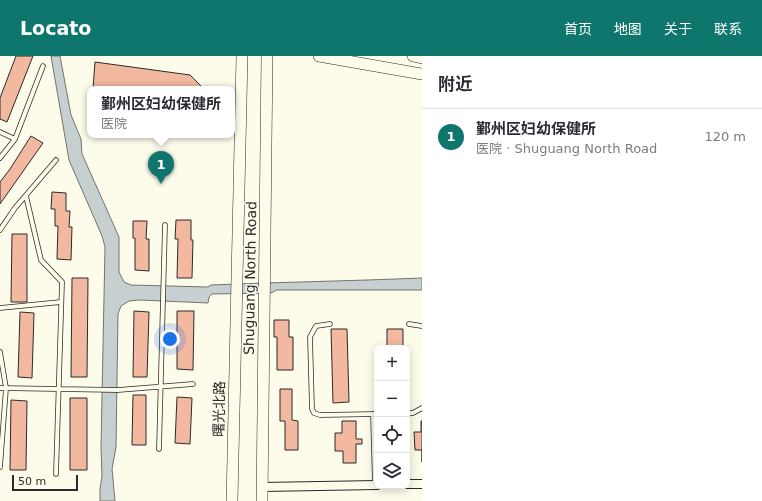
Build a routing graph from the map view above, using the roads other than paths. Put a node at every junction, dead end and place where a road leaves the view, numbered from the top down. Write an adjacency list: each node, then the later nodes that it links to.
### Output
1 (242, 56): 17 (main road, Shuguang North Road)
2 (267, 56): 38 (main road, Shuguang North Road)
3 (319, 56): 7 (main road)
4 (413, 56): 5 (main road)
5 (422, 58)
6 (43, 66): 9 (lane)
7 (422, 74)
8 (0, 132): 9 (lane)
9 (15, 139): 10 (lane)
10 (0, 158)
11 (56, 160): 12 (lane)
12 (26, 196): 14 (lane); 15 (lane)
13 (166, 225): 23 (lane)
14 (0, 230)
15 (61, 302): 16 (lane); 26 (lane)
16 (0, 308)
17 (236, 318): 39 (main road, 曙光北路)
18 (330, 324): 28 (lane)
19 (409, 324): 20 (lane)
20 (422, 326)
21 (0, 352): 25 (lane)
22 (193, 384): 23 (lane)
23 (161, 387): 26 (lane); 31 (lane)
24 (0, 388): 25 (lane)
25 (6, 388): 26 (lane); 33 (lane)
26 (60, 388): 34 (lane)
27 (422, 408): 29 (lane)
28 (374, 414)
29 (410, 414)
30 (375, 417): 32 (lane)
31 (159, 449)
32 (376, 453)
33 (0, 467)
34 (56, 474)
35 (410, 484): 36 (street)
36 (422, 484)
37 (374, 485): 38 (street)
38 (262, 487): 40 (main road, Shuguang North Road)
39 (232, 501)
40 (262, 501)

